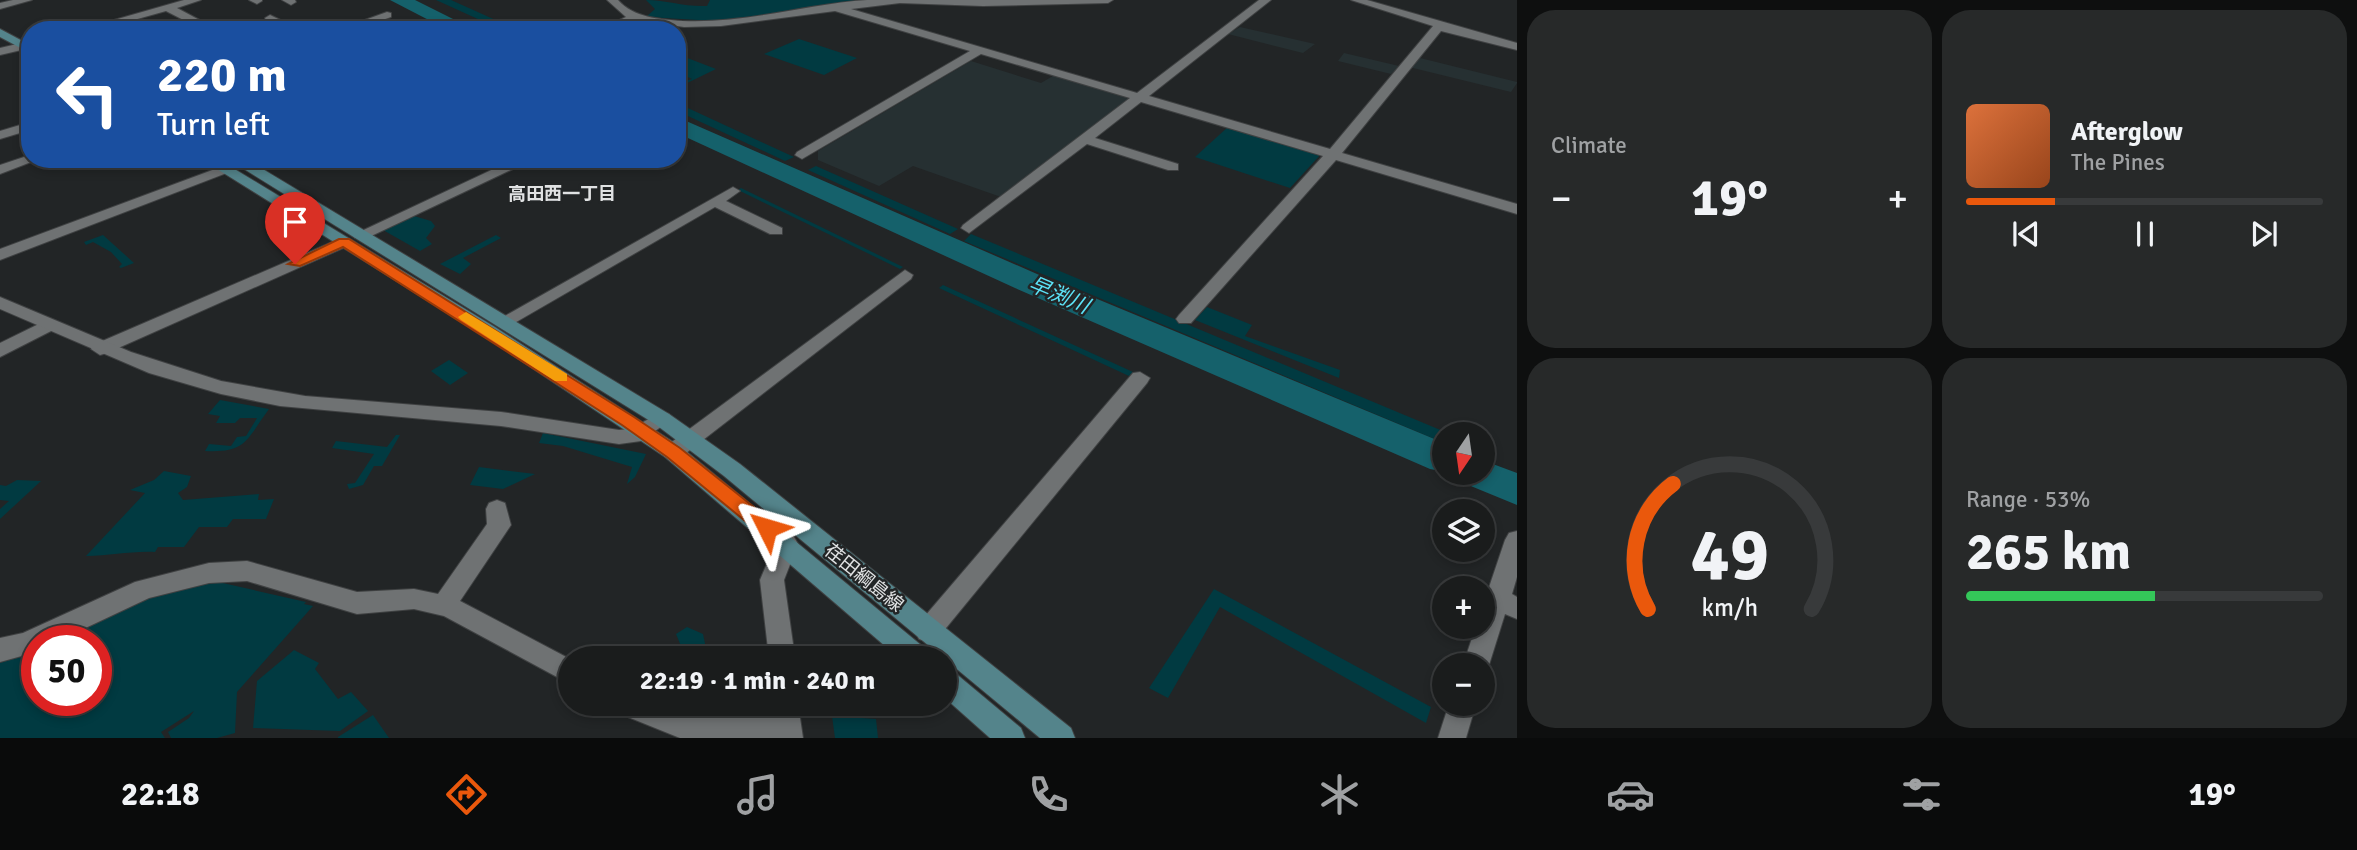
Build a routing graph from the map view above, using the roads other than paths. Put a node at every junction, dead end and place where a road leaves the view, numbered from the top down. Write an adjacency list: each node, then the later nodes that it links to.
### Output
1 (9, 0): 10 (street)
2 (27, 0): 10 (street)
3 (197, 0): 13 (street)
4 (612, 0): 15 (street)
5 (900, 0): 9 (street); 12 (street)
6 (1108, 0): 9 (street)
7 (1266, 0): 33 (street)
8 (1356, 0): 11 (street)
9 (935, 1)
10 (0, 4)
11 (1395, 4): 25 (street)
12 (834, 6): 24 (street); 31 (street)
13 (168, 8): 18 (street); 19 (street)
14 (387, 15): 21 (street)
15 (636, 17): 22 (street); 23 (street)
16 (0, 18): 27 (main road)
17 (270, 18): 20 (street)
18 (118, 21)
19 (193, 21)
20 (276, 21)
21 (369, 21)
22 (626, 21)
23 (668, 21)
24 (686, 23)
25 (1444, 27): 30 (street); 37 (street)
26 (0, 32): 28 (main road)
27 (21, 38)
28 (21, 41)
29 (21, 46): 32 (street)
30 (1517, 47)
31 (982, 49): 33 (street); 38 (street)
32 (0, 52)
33 (1141, 96): 36 (street); 37 (street)
34 (21, 129): 35 (street)
35 (0, 135)
36 (1086, 139): 40 (street); 48 (street)
37 (1334, 153): 47 (street); 54 (street)
38 (802, 155)
39 (21, 163): 44 (street)
40 (1172, 167)
41 (227, 168): 51 (street)
42 (247, 168): 50 (main road, 荏田綱島線)
43 (504, 168): 50 (street)
44 (0, 170)
45 (733, 191): 46 (street)
46 (714, 201): 49 (street); 55 (street)
47 (1517, 209)
48 (969, 228)
49 (776, 231)
50 (342, 232): 55 (main road, 荏田綱島線); 57 (street); 60 (main road, 荏田綱島線)
51 (0, 255)
52 (905, 275): 61 (street)
53 (0, 302): 56 (street)
54 (1185, 318)
55 (505, 321): 60 (main road, 荏田綱島線)
56 (49, 325): 57 (street); 58 (street)
57 (100, 349): 60 (street)
58 (0, 351)
59 (1140, 378): 67 (street)
60 (653, 426): 61 (main road, 荏田綱島線)
61 (682, 446): 64 (main road, 荏田綱島線); 67 (main road, 荏田綱島線)
62 (497, 509): 66 (street)
63 (1517, 542): 65 (street)
64 (786, 544): 68 (street); 69 (main road, 荏田綱島線)
65 (1508, 604): 71 (street)
66 (443, 606): 70 (street); 72 (street)
67 (928, 631): 78 (main road, 荏田綱島線)
68 (780, 646)
69 (904, 646)
70 (0, 650)
71 (1482, 653)
72 (558, 666)
73 (957, 691): 77 (main road)
74 (657, 716): 76 (street)
75 (1459, 716): 79 (street)
76 (787, 722)
77 (1011, 738)
78 (1061, 738)
79 (1452, 738)

